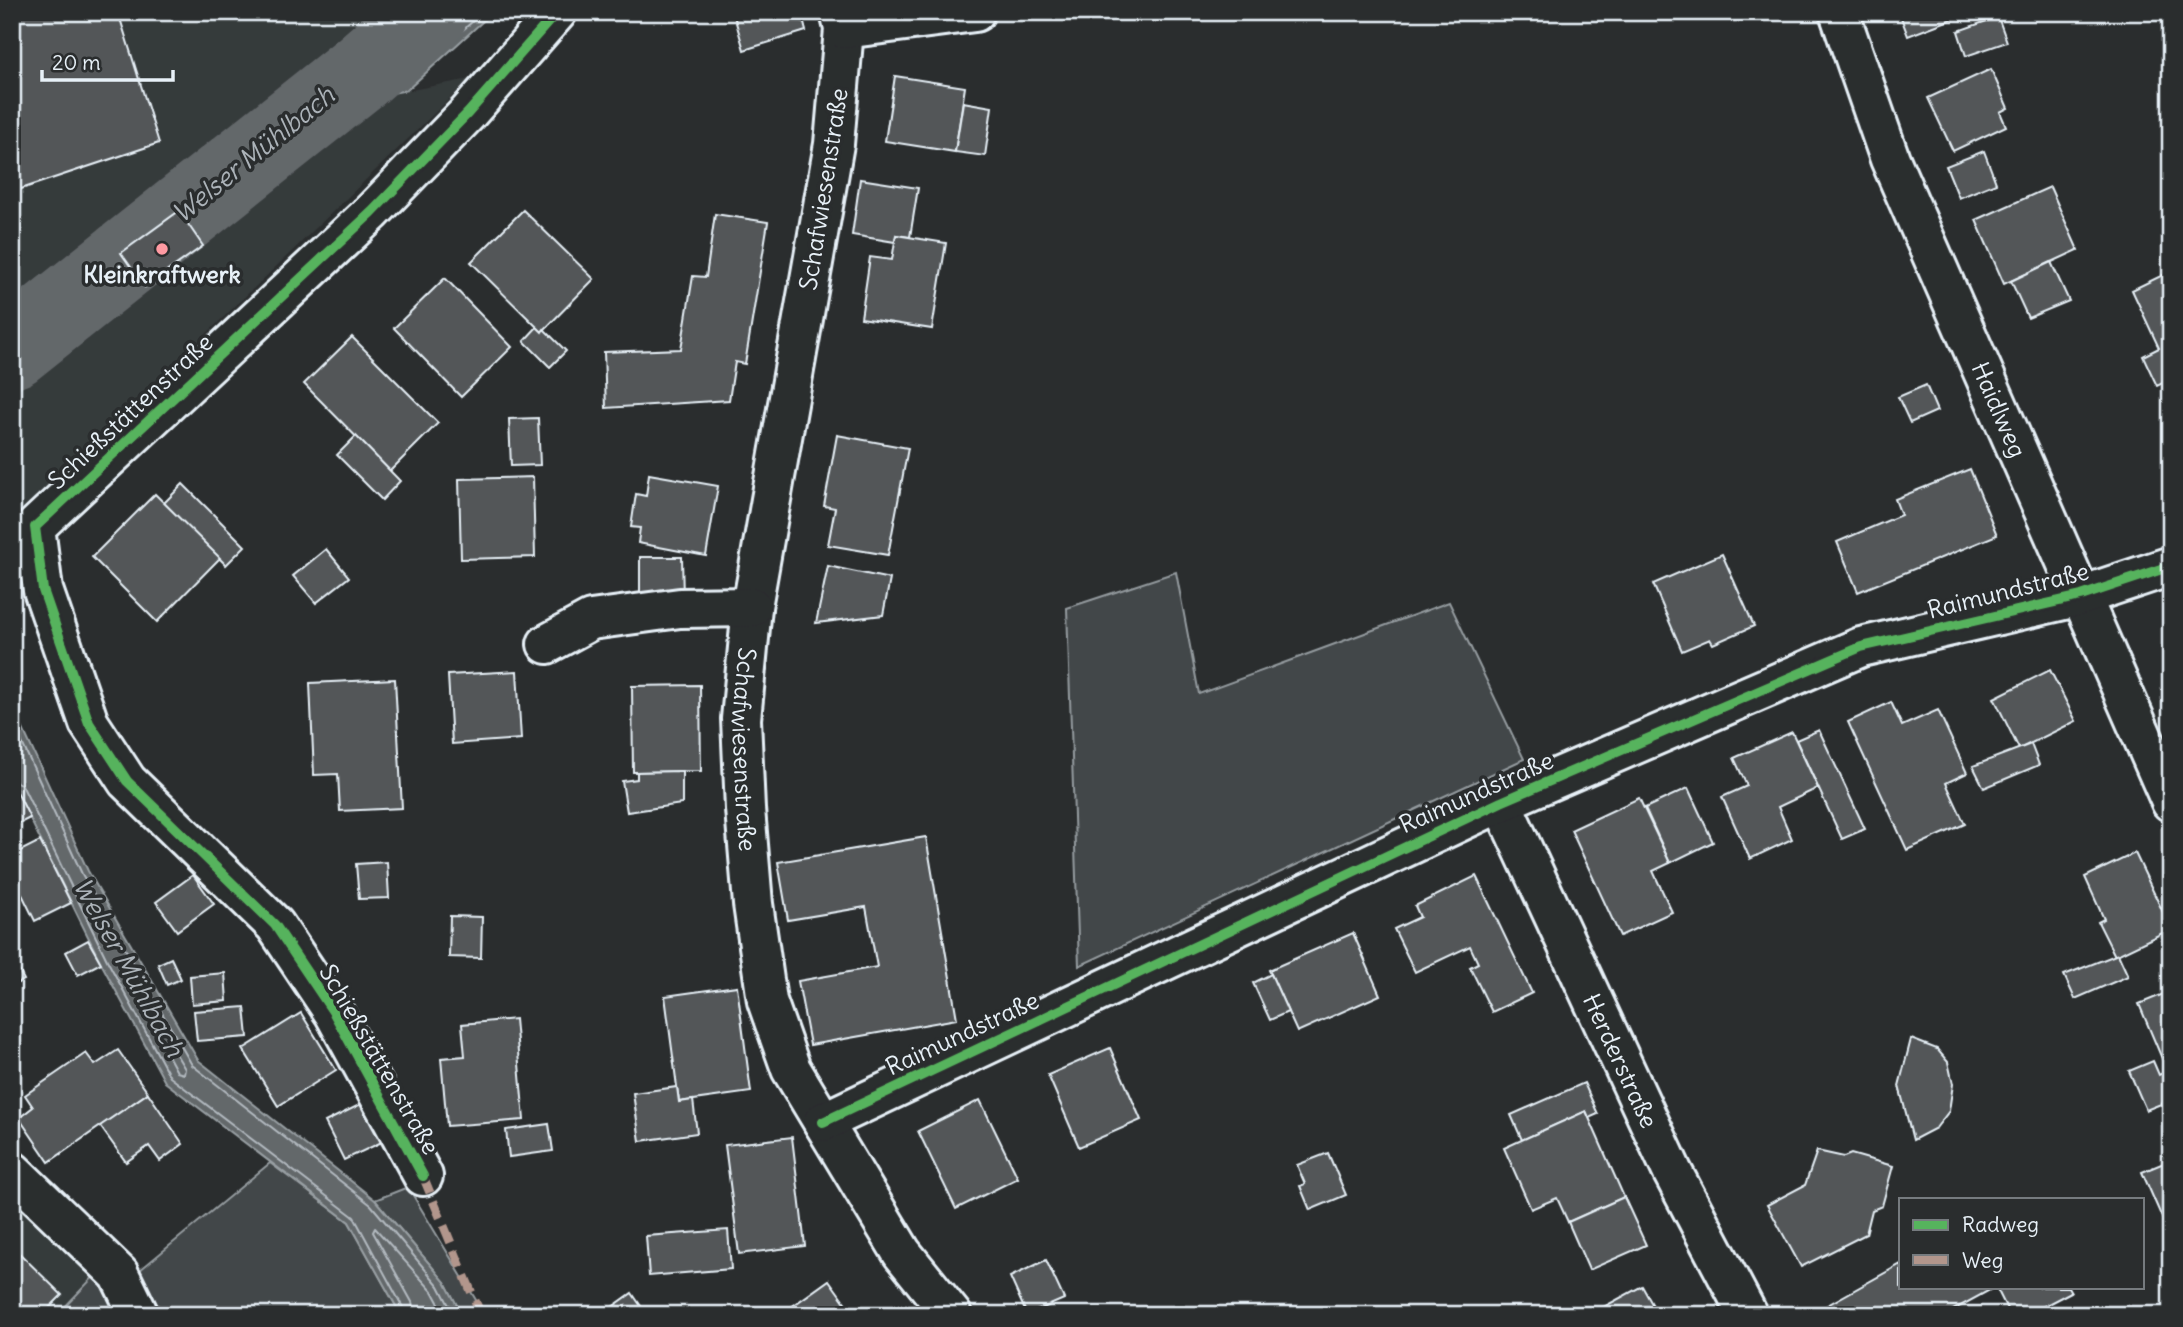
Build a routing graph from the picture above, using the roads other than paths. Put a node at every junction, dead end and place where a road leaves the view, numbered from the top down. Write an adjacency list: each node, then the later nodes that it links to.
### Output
1 (557, 12): 5 (street, Schießstättenstraße)
2 (975, 12): 4 (street)
3 (1839, 12): 7 (street, Haidlweg)
4 (842, 21): 8 (street, Schafwiesenstraße)
5 (24, 537): 14 (street, Schießstättenstraße)
6 (2171, 566): 7 (street, Raimundstraße)
7 (2081, 596): 10 (street, Raimundstraße); 11 (street, Haidlweg)
8 (752, 607): 9 (street); 12 (street, Schafwiesenstraße)
9 (547, 644)
10 (1502, 802): 12 (street, Raimundstraße); 17 (street, Herderstraße)
11 (2171, 802)
12 (823, 1122): 16 (street, Schafwiesenstraße)
13 (12, 1171): 15 (street)
14 (423, 1176)
15 (139, 1315)
16 (952, 1315)
17 (1748, 1315)

